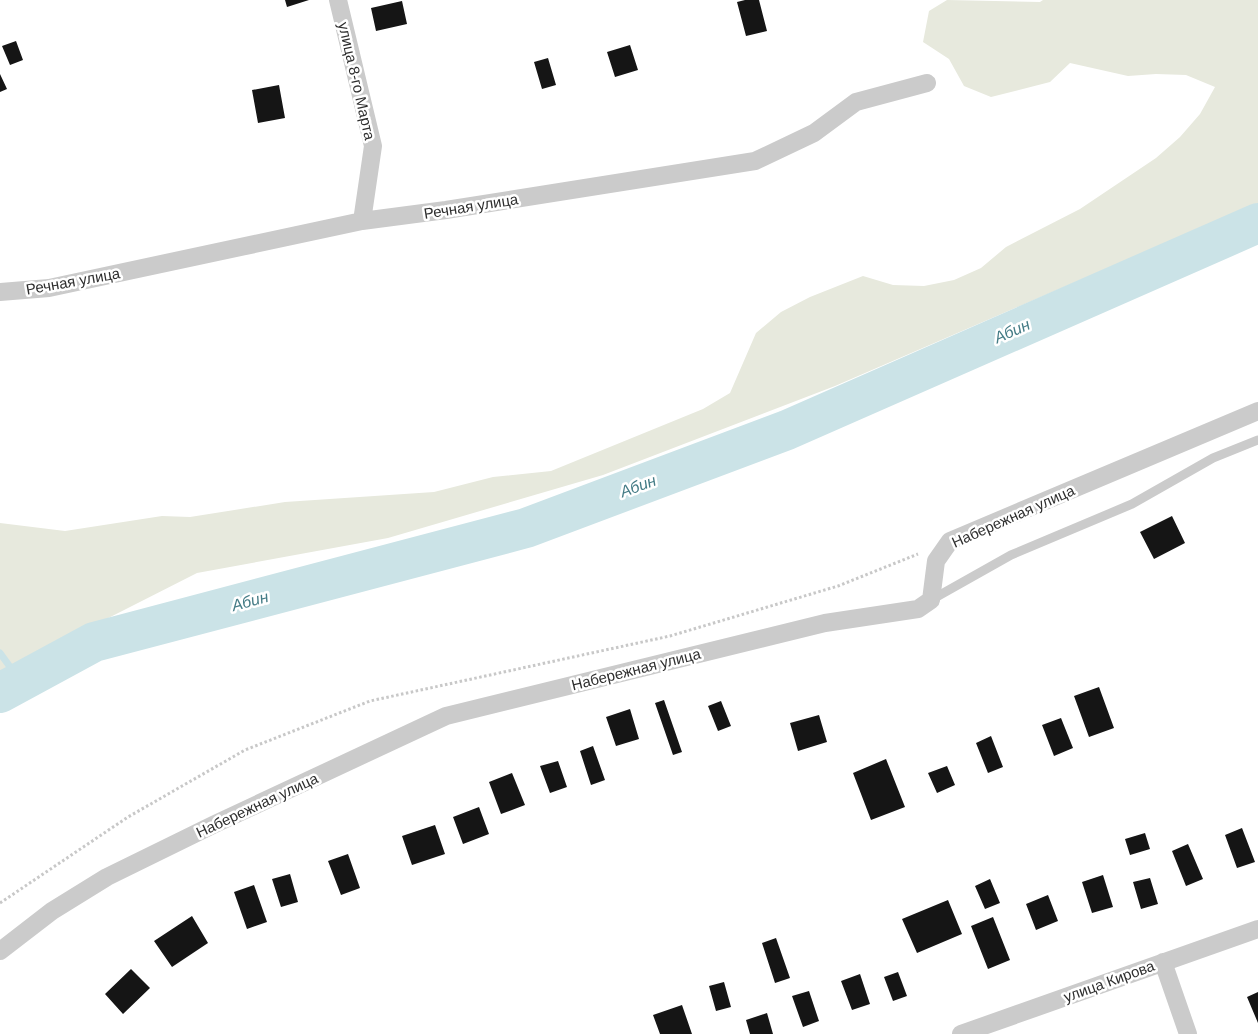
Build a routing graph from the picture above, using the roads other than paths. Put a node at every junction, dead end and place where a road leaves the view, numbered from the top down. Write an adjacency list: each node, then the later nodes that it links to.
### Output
1 (338, 0): 3 (street, улица 8-го Марта)
2 (927, 82): 3 (street, Речная улица)
3 (362, 221): 4 (street, Речная улица)
4 (0, 292)
5 (1258, 411): 7 (street, Набережная улица)
6 (1258, 440): 7 (lane)
7 (931, 600): 9 (street, Набережная улица)
8 (1258, 928): 10 (street, улица Кирова)
9 (0, 951)
10 (1163, 962): 11 (street, улица Кирова); 12 (street)
11 (961, 1034)
12 (1188, 1034)

